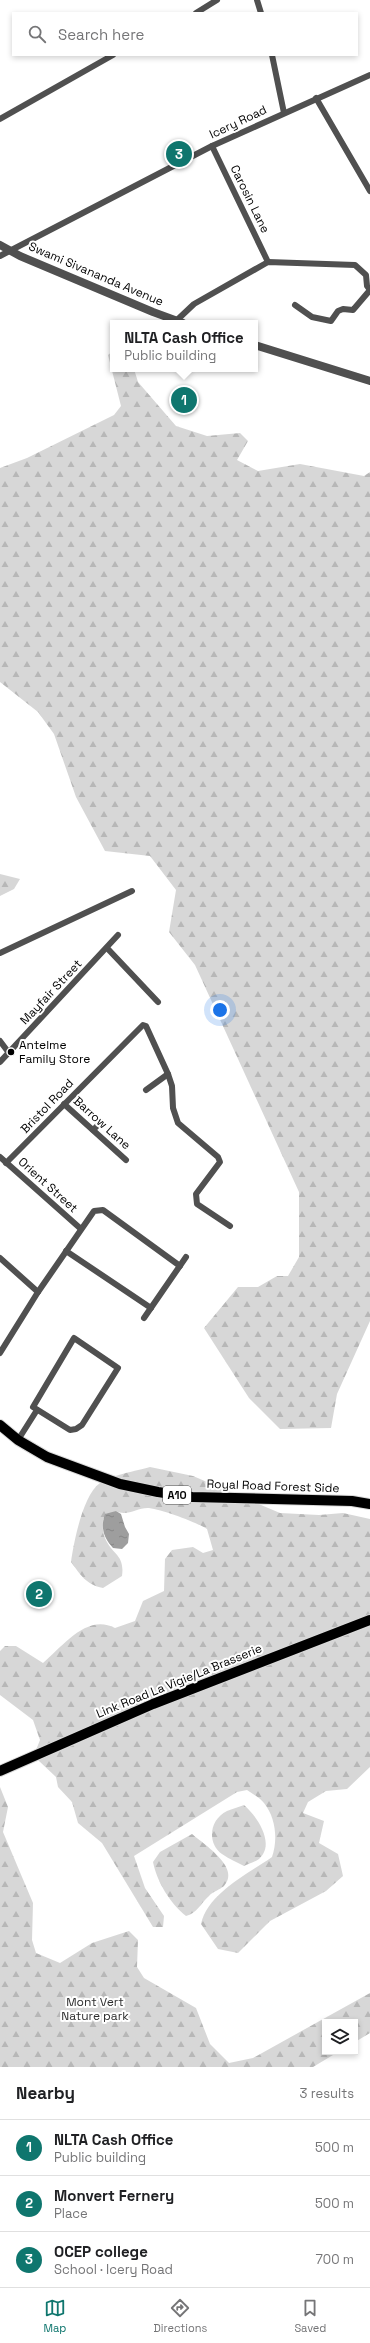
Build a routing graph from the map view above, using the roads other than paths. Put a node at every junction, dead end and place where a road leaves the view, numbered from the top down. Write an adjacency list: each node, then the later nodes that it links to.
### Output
1 (217, 0): 3 (street)
2 (257, 0): 4 (street)
3 (198, 12)
4 (260, 12)
5 (111, 56): 10 (street)
6 (272, 56): 9 (street)
7 (370, 75): 8 (street, Icery Road)
8 (316, 98): 9 (street, Icery Road); 12 (street)
9 (284, 113): 11 (street, Icery Road)
10 (0, 119)
11 (212, 146): 14 (street, Icery Road); 16 (street, Carosin Lane)
12 (370, 191)
13 (0, 245): 14 (street, Swami Sivananda Avenue)
14 (12, 251): 15 (street, Icery Road); 19 (street, Swami Sivananda Avenue)
15 (0, 256)
16 (268, 262): 17 (street); 20 (street)
17 (370, 290): 18 (street)
18 (295, 305)
19 (175, 320)
20 (182, 320)
21 (258, 346): 22 (street)
22 (370, 381)
23 (132, 891): 26 (street)
24 (118, 935): 25 (street, Mayfair Street)
25 (107, 948): 27 (street); 29 (street, Mayfair Street)
26 (0, 953)
27 (158, 1002)
28 (0, 1041): 29 (street)
29 (9, 1053): 30 (street, Mayfair Street)
30 (0, 1062)
31 (168, 1074): 32 (street); 33 (street, Bristol Road); 39 (street, Bristol Road)
32 (146, 1090)
33 (64, 1104): 35 (street, Barrow Lane); 38 (street, Bristol Road)
34 (101, 1122): 35 (street)
35 (93, 1130): 37 (street, Barrow Lane)
36 (0, 1156): 38 (street, Orient Street)
37 (126, 1160)
38 (6, 1163): 40 (street, Orient Street)
39 (230, 1226)
40 (81, 1229): 41 (street); 44 (street)
41 (66, 1251): 45 (street); 46 (street)
42 (186, 1257): 44 (street)
43 (0, 1258): 45 (street)
44 (180, 1266): 46 (street)
45 (38, 1292): 48 (street)
46 (151, 1308): 47 (street)
47 (144, 1318)
48 (0, 1353)
49 (37, 1410): 49 (street); 51 (street)
50 (0, 1425): 51 (main road, Royal Road Forest Side / A10)
51 (18, 1440): 52 (main road, Royal Road Forest Side / A10)
52 (370, 1504)
53 (370, 1620): 54 (main road, Link Road La Vigie/La Brasserie)
54 (0, 1771)

